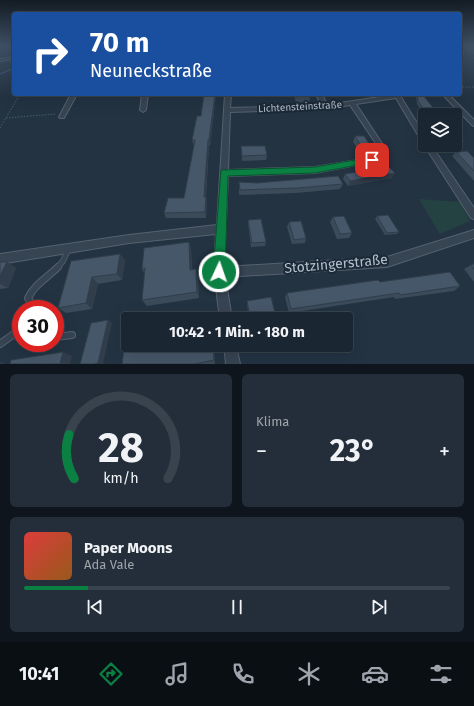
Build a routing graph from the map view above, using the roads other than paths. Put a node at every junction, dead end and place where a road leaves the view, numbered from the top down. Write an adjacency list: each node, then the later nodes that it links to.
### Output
1 (73, 96): 12 (street)
2 (145, 96): 10 (street)
3 (228, 96): 11 (street)
4 (320, 96): 9 (street)
5 (390, 96): 8 (street, Lichtensteinstraße)
6 (397, 96): 14 (street)
7 (447, 96): 13 (street)
8 (352, 103): 9 (street, Lichtensteinstraße); 16 (street)
9 (325, 107): 11 (street, Lichtensteinstraße)
10 (143, 110)
11 (227, 110): 16 (street)
12 (63, 115)
13 (474, 124)
14 (418, 131)
15 (432, 152): 17 (street)
16 (224, 173): 18 (street)
17 (474, 215)
18 (221, 228): 20 (street); 22 (street)
19 (474, 234): 22 (street, Stotzingerstraße)
20 (68, 250): 21 (street); 23 (lane)
21 (0, 259)
22 (219, 272): 24 (street)
23 (29, 300)
24 (225, 312)
25 (12, 335): 28 (lane)
26 (72, 335): 27 (lane)
27 (64, 336)
28 (0, 344)
29 (231, 352): 30 (street)
30 (233, 364)

